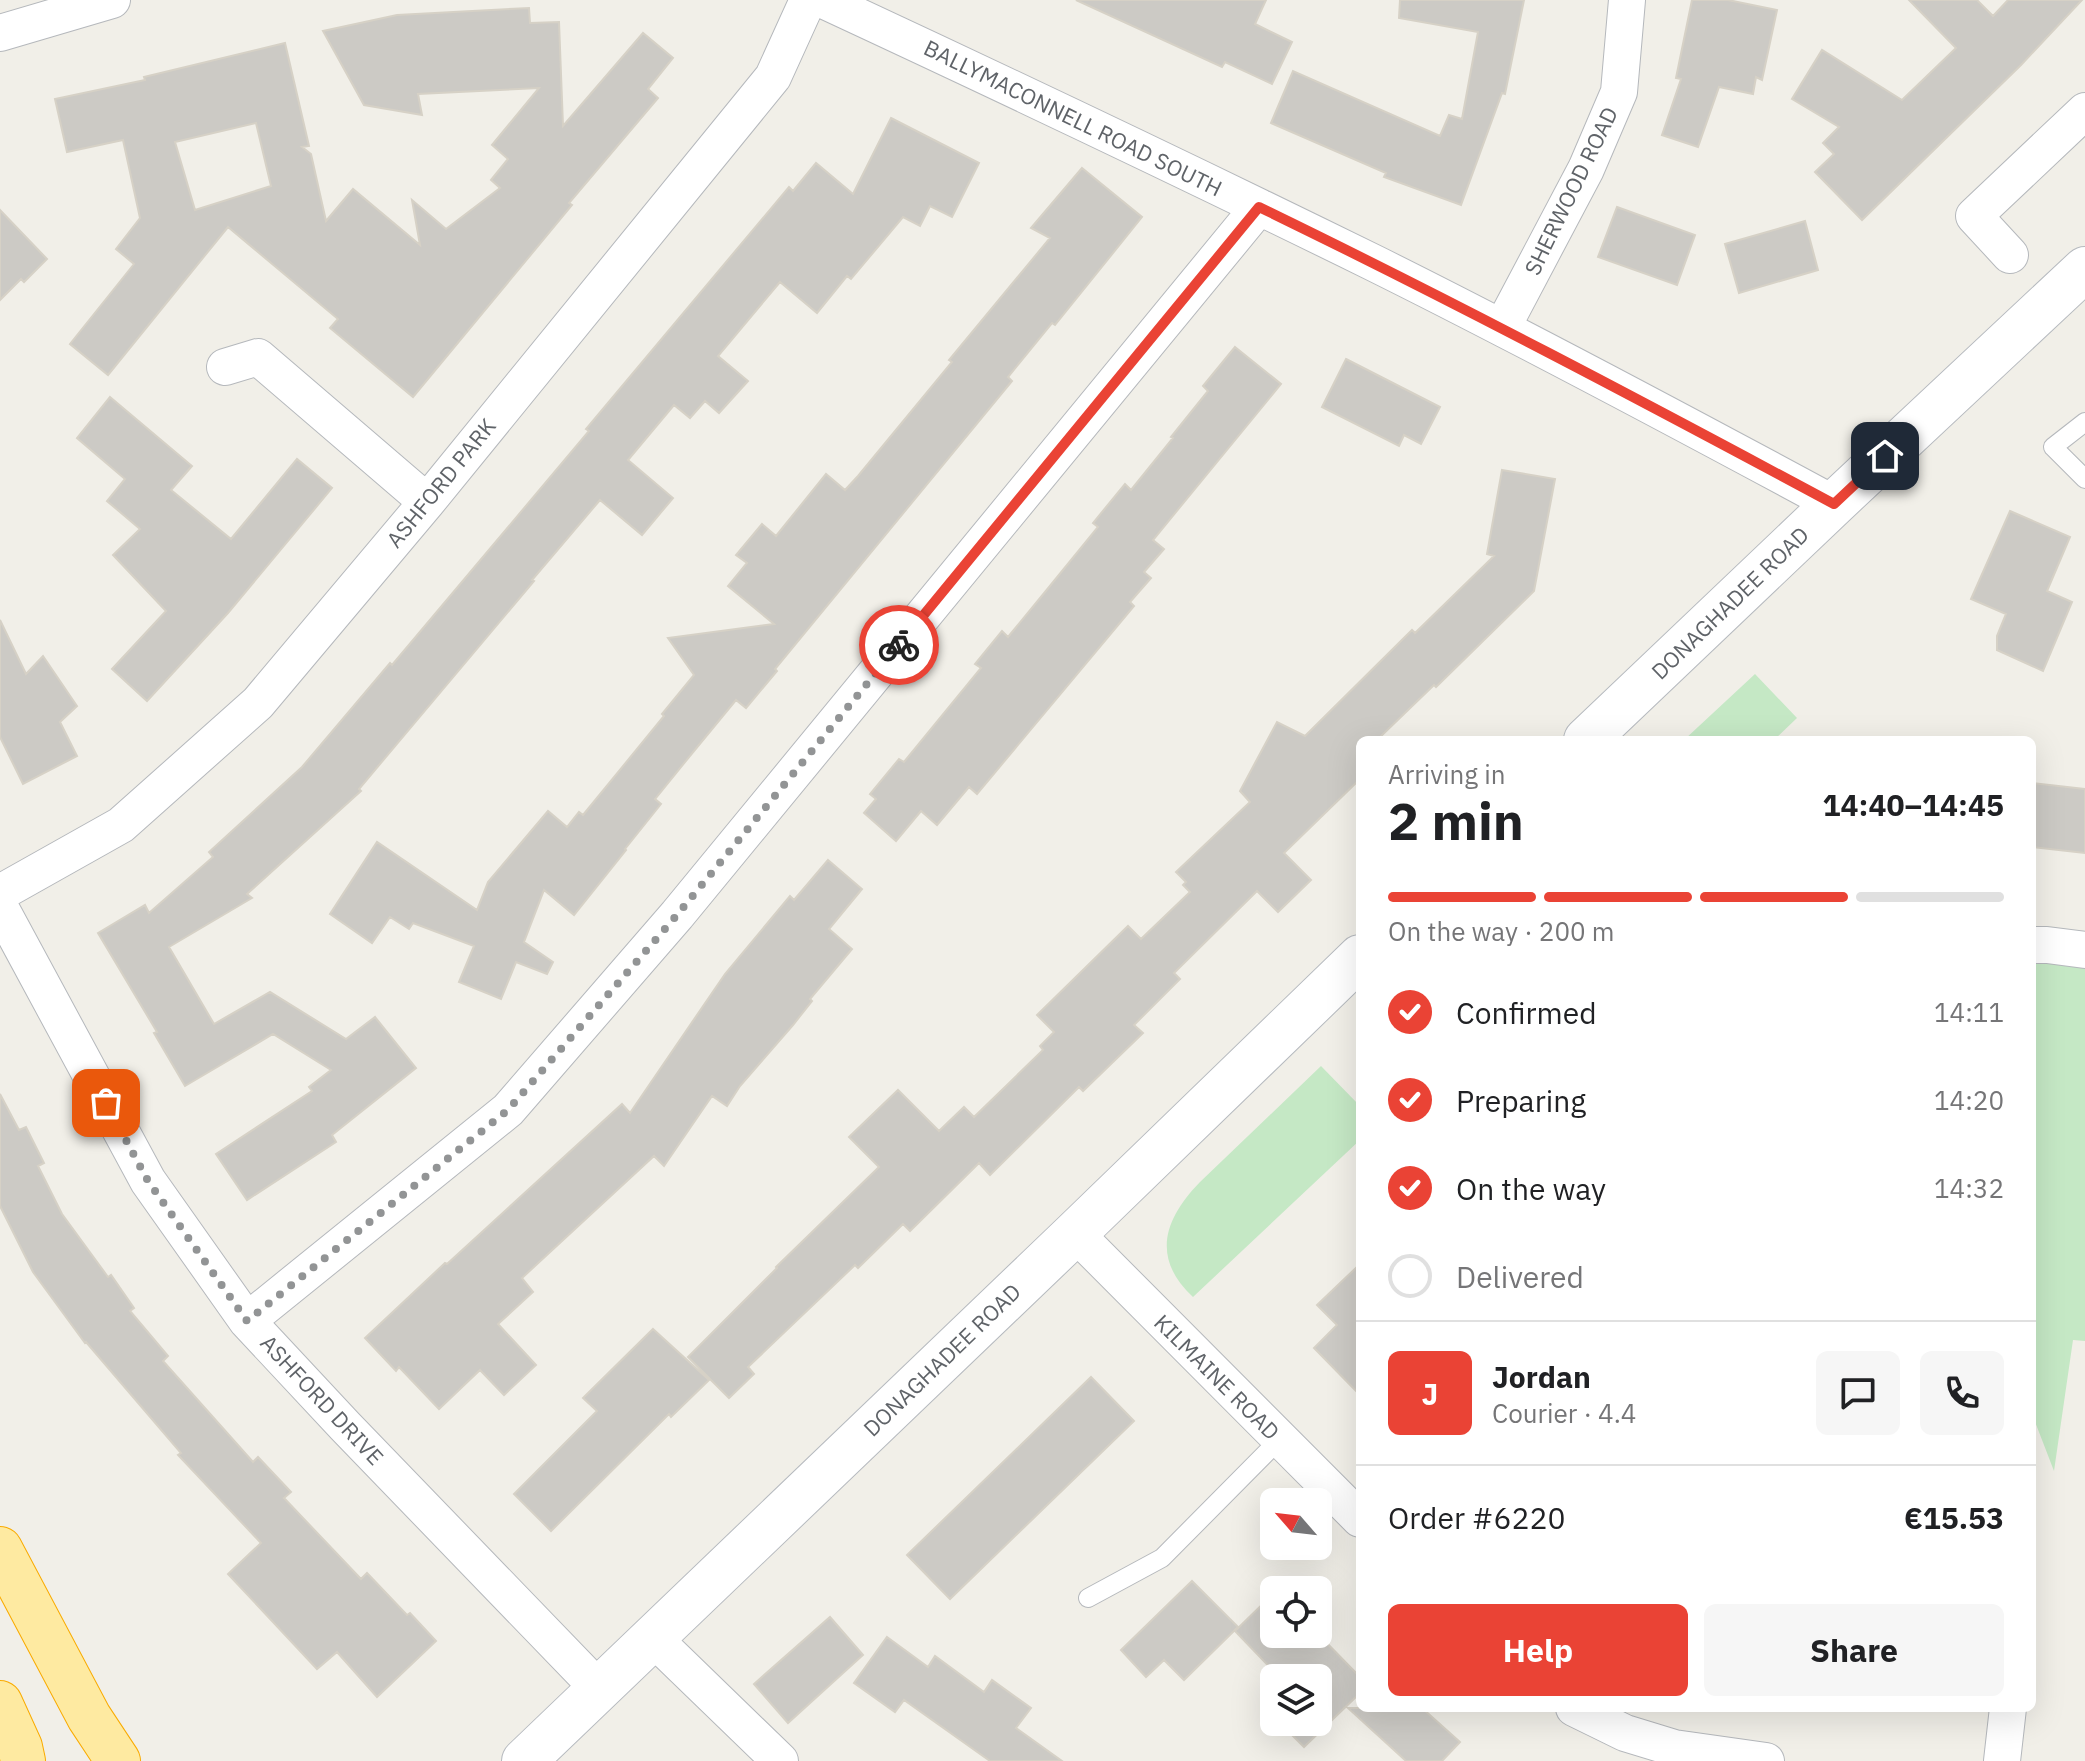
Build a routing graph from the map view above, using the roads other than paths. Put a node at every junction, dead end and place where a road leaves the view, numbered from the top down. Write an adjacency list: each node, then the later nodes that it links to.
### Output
1 (112, 0): 5 (street)
2 (808, 0): 14 (street, ASHFORD PARK)
3 (823, 0): 7 (street, BALLYMACONNELL ROAD SOUTH)
4 (1627, 0): 10 (street, SHERWOOD ROAD)
5 (0, 33)
6 (2085, 111): 8 (street)
7 (1259, 207): 10 (street, BALLYMACONNELL ROAD SOUTH); 23 (street)
8 (2010, 255)
9 (2085, 269): 15 (main road, DONAGHADEE ROAD)
10 (1502, 328): 15 (street, BALLYMACONNELL ROAD SOUTH)
11 (225, 367): 14 (street)
12 (2085, 422): 13 (lane)
13 (2085, 479)
14 (427, 502): 17 (street, ASHFORD PARK)
15 (1834, 504): 16 (main road, DONAGHADEE ROAD)
16 (1590, 736)
17 (0, 893)
18 (0, 907): 23 (street, ASHFORD DRIVE)
19 (2036, 945): 20 (street)
20 (2085, 950)
21 (1356, 961): 22 (main road, DONAGHADEE ROAD)
22 (1075, 1233): 24 (street, KILMAINE ROAD); 28 (main road, DONAGHADEE ROAD)
23 (247, 1321): 29 (street, ASHFORD DRIVE)
24 (1279, 1440): 25 (street, KILMAINE ROAD); 27 (lane)
25 (1356, 1512)
26 (0, 1549): 35 (highway)
27 (1088, 1598)
28 (652, 1637): 29 (main road, DONAGHADEE ROAD); 37 (street)
29 (599, 1689): 36 (main road, DONAGHADEE ROAD)
30 (0, 1703): 34 (highway)
31 (1582, 1712): 33 (street)
32 (2008, 1712): 39 (street)
33 (1673, 1754): 38 (street)
34 (23, 1761)
35 (118, 1761)
36 (524, 1761)
37 (780, 1761)
38 (1766, 1761)
39 (2002, 1761)

